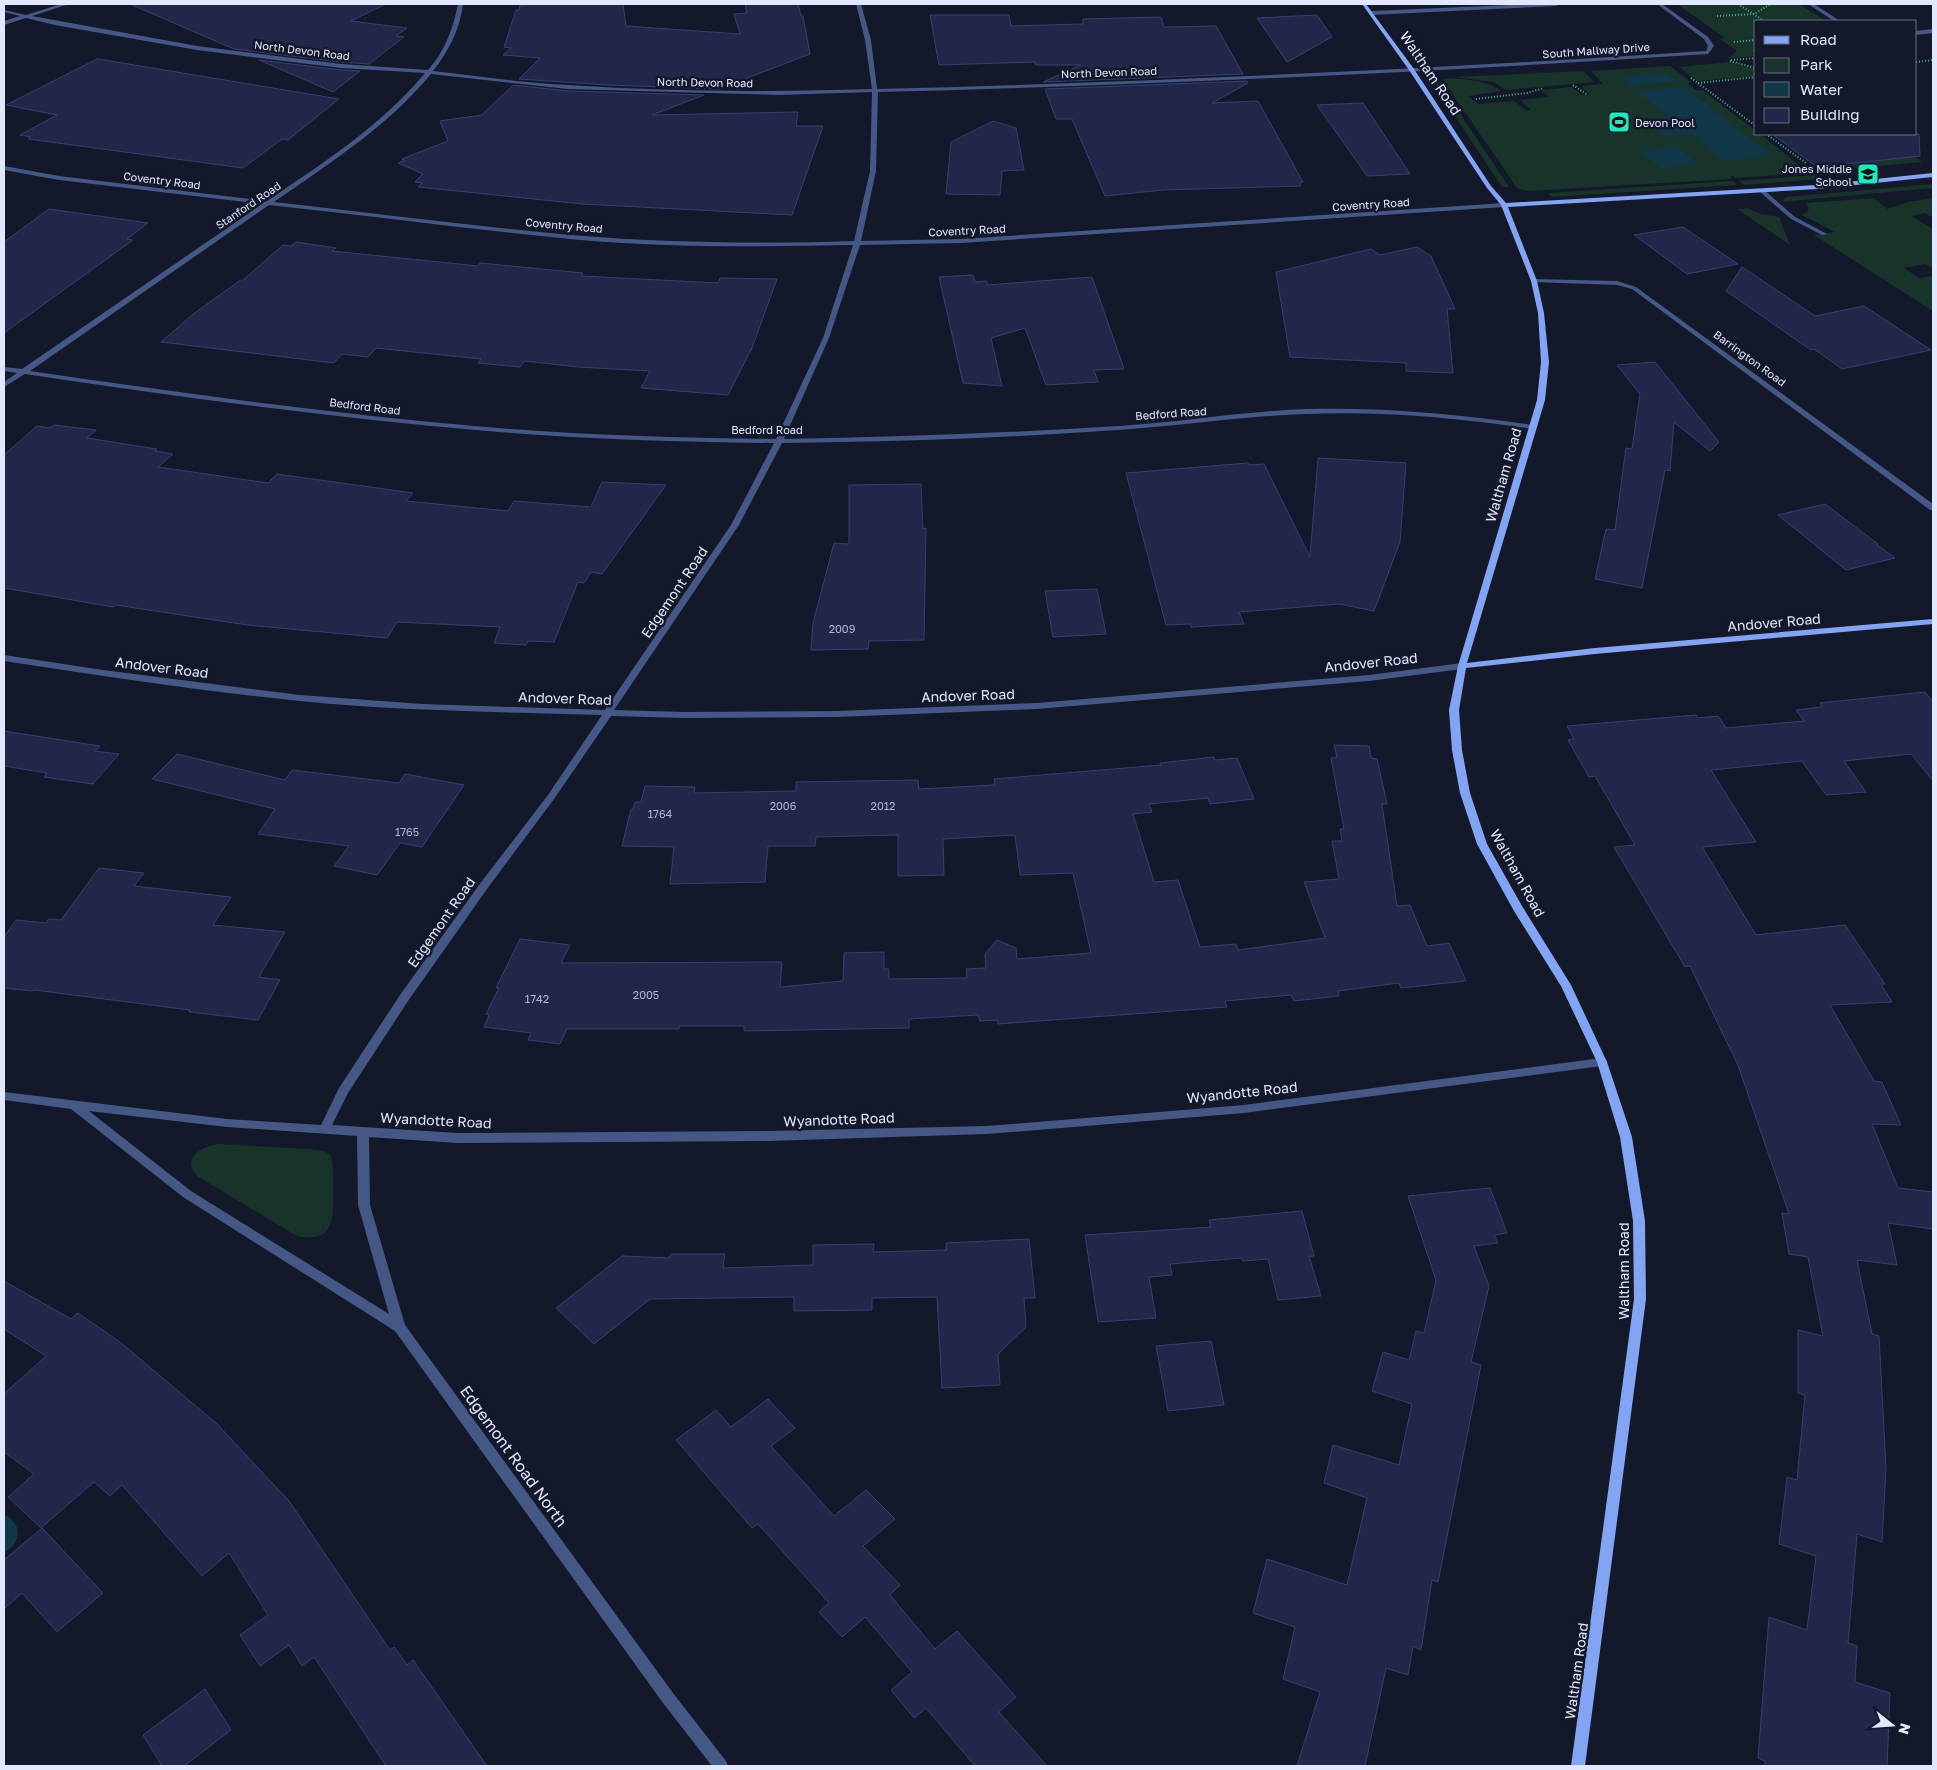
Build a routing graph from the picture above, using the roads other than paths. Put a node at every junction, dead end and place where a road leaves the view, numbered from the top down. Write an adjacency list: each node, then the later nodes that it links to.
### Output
1 (66, 4): 10 (street)
2 (461, 4): 16 (street, Stanford Road)
3 (858, 4): 17 (street, Edgemont Road)
4 (1364, 4): 9 (street, Waltham Road)
5 (1556, 4): 9 (street)
6 (1659, 4): 15 (street, South Mallway Drive)
7 (1810, 4): 11 (street)
8 (4, 11): 10 (street, North Devon Road)
9 (1372, 13): 15 (street, Waltham Road)
10 (24, 16): 12 (street); 16 (street, North Devon Road)
11 (1836, 20)
12 (4, 23)
13 (1933, 31): 14 (street)
14 (1917, 33)
15 (1411, 69): 17 (street, North Devon Road); 22 (street, Waltham Road)
16 (428, 74): 17 (street, North Devon Road); 21 (street, Stanford Road)
17 (875, 91): 24 (street, Edgemont Road)
18 (4, 168): 21 (street, Coventry Road)
19 (1933, 175): 20 (street, Coventry Road)
20 (1761, 190): 22 (street, Coventry Road); 23 (street)
21 (267, 203): 24 (street, Coventry Road); 27 (street, Stanford Road)
22 (1504, 205): 24 (street, Coventry Road); 25 (street, Waltham Road)
23 (1824, 234)
24 (858, 244): 30 (street, Edgemont Road)
25 (1534, 281): 29 (street, Waltham Road); 31 (street, Barrington Road)
26 (4, 369): 27 (street, Bedford Road)
27 (22, 371): 28 (street, Stanford Road); 30 (street, Bedford Road)
28 (4, 385)
29 (1533, 427): 30 (street, Bedford Road); 34 (street, Waltham Road)
30 (779, 441): 35 (street, Edgemont Road)
31 (1933, 508)
32 (1933, 621): 34 (street, Andover Road)
33 (4, 658): 35 (street, Andover Road)
34 (1462, 666): 35 (street, Andover Road); 36 (street, Waltham Road)
35 (609, 713): 39 (street, Edgemont Road)
36 (1602, 1062): 40 (street, Wyandotte Road); 43 (street, Waltham Road)
37 (4, 1096): 38 (street, Wyandotte Road)
38 (75, 1106): 39 (street, Wyandotte Road); 41 (street)
39 (325, 1128): 40 (street, Wyandotte Road)
40 (363, 1131): 41 (street, Edgemont Road North)
41 (399, 1327): 42 (street, Edgemont Road North)
42 (721, 1766)
43 (1578, 1766)

